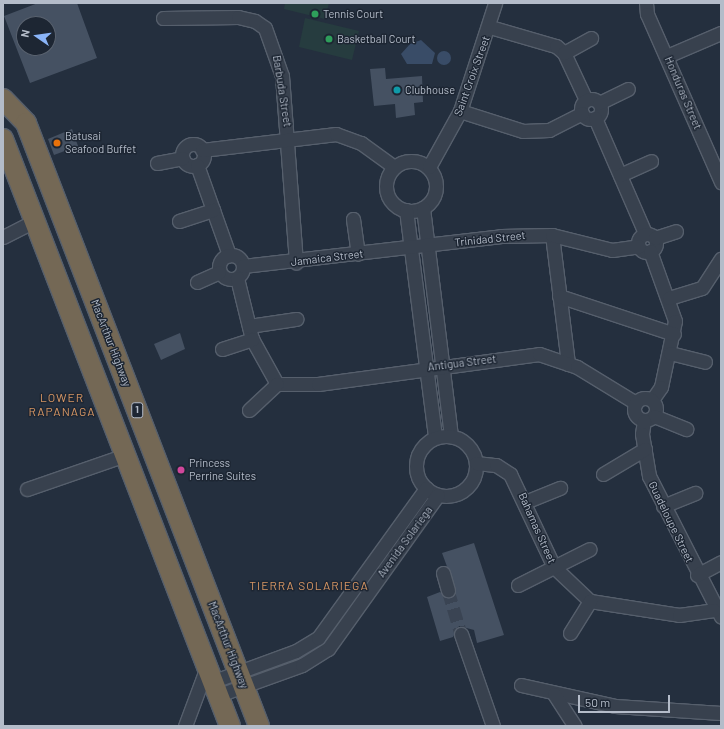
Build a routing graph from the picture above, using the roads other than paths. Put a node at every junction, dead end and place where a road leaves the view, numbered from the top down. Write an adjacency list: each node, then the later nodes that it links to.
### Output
1 (495, 3): 4 (street, Saint Croix Street)
2 (645, 3): 8 (street, Honduras Street)
3 (163, 18): 15 (street, Barbuda Street)
4 (490, 27): 7 (street); 13 (street, Saint Croix Street)
5 (721, 33): 8 (street)
6 (590, 38): 7 (street)
7 (564, 53): 12 (street)
8 (667, 56): 19 (street, Honduras Street)
9 (628, 89): 10 (street)
10 (599, 103): 12 (street); 14 (street)
11 (3, 105): 92 (highway, MacArthur Highway / 1)
12 (584, 107): 13 (street); 14 (street)
13 (460, 111): 24 (street, Saint Croix Street)
14 (595, 118): 25 (street)
15 (289, 138): 17 (street); 23 (street); 43 (street, Barbuda Street)
16 (3, 139): 31 (highway)
17 (202, 150): 18 (street); 22 (street)
18 (183, 158): 21 (street); 22 (street)
19 (716, 158): 26 (street, Honduras Street)
20 (652, 161): 25 (street)
21 (157, 164)
22 (197, 165): 28 (street)
23 (394, 167): 24 (street); 29 (street)
24 (428, 167): 27 (street)
25 (620, 175): 35 (street)
26 (721, 182)
27 (423, 208): 29 (street); 37 (street)
28 (213, 210): 32 (street); 41 (street)
29 (406, 210): 38 (street)
30 (353, 219): 40 (street)
31 (35, 221): 36 (street); 67 (highway)
32 (179, 221)
33 (676, 231): 35 (street)
34 (552, 235): 37 (street, Trinidad Street); 39 (street, Trinidad Street); 47 (street)
35 (650, 236): 39 (street)
36 (3, 237)
37 (428, 246): 38 (street, Trinidad Street); 56 (street)
38 (410, 248): 40 (street, Jamaica Street); 57 (street)
39 (644, 249): 48 (street)
40 (358, 254): 43 (street, Jamaica Street)
41 (229, 255): 44 (street); 45 (street)
42 (721, 259): 48 (street)
43 (296, 262): 45 (street, Jamaica Street)
44 (220, 272): 45 (street); 46 (street)
45 (240, 272): 50 (street)
46 (197, 282)
47 (559, 296): 51 (street); 55 (street)
48 (669, 298): 51 (street)
49 (296, 319): 50 (street)
50 (250, 332): 52 (street); 58 (street)
51 (674, 334): 53 (street)
52 (222, 349)
53 (670, 353): 54 (street); 59 (street)
54 (705, 362)
55 (568, 364): 56 (street, Antigua Street); 60 (street, Antigua Street)
56 (442, 365): 57 (street, Antigua Street); 64 (street)
57 (426, 367): 58 (street, Antigua Street); 65 (street)
58 (277, 384): 61 (street)
59 (652, 400): 60 (street); 62 (street)
60 (636, 403): 62 (street)
61 (249, 410)
62 (649, 418): 63 (street); 66 (street, Guadeloupe Street)
63 (686, 430)
64 (451, 436): 65 (street); 68 (street)
65 (435, 437): 70 (street)
66 (644, 449): 69 (street); 76 (street, Guadeloupe Street)
67 (125, 455): 72 (street); 93 (highway)
68 (476, 463): 74 (street); 75 (street, Bahamas Street)
69 (603, 474)
70 (426, 488): 74 (street); 78 (street, Avenida Solariega)
71 (560, 488): 75 (street)
72 (28, 489)
73 (696, 493): 76 (street)
74 (438, 495): 81 (street, Avenida Solariega)
75 (525, 502): 80 (street, Bahamas Street)
76 (663, 506): 83 (street, Guadeloupe Street)
77 (590, 549): 80 (street)
78 (375, 559): 81 (street); 88 (street, Avenida Solariega)
79 (721, 562): 83 (street)
80 (554, 567): 84 (street); 86 (street, Bahamas Street)
81 (386, 568): 89 (street, Avenida Solariega)
82 (443, 573): 85 (street)
83 (697, 575): 87 (street, Guadeloupe Street)
84 (518, 585)
85 (448, 590)
86 (590, 601): 87 (street); 90 (street)
87 (718, 613)
88 (330, 624): 89 (street); 92 (street, Avenida Solariega)
89 (341, 632): 92 (street, Avenida Solariega)
90 (570, 633)
91 (461, 634): 100 (street)
92 (241, 679): 93 (street, Avenida Solariega); 99 (highway, MacArthur Highway / 1)
93 (213, 680): 97 (street); 98 (highway)
94 (521, 685): 95 (street)
95 (554, 694): 96 (street); 101 (street)
96 (721, 713)
97 (185, 726)
98 (230, 726)
99 (259, 726)
100 (494, 726)
101 (574, 726)

